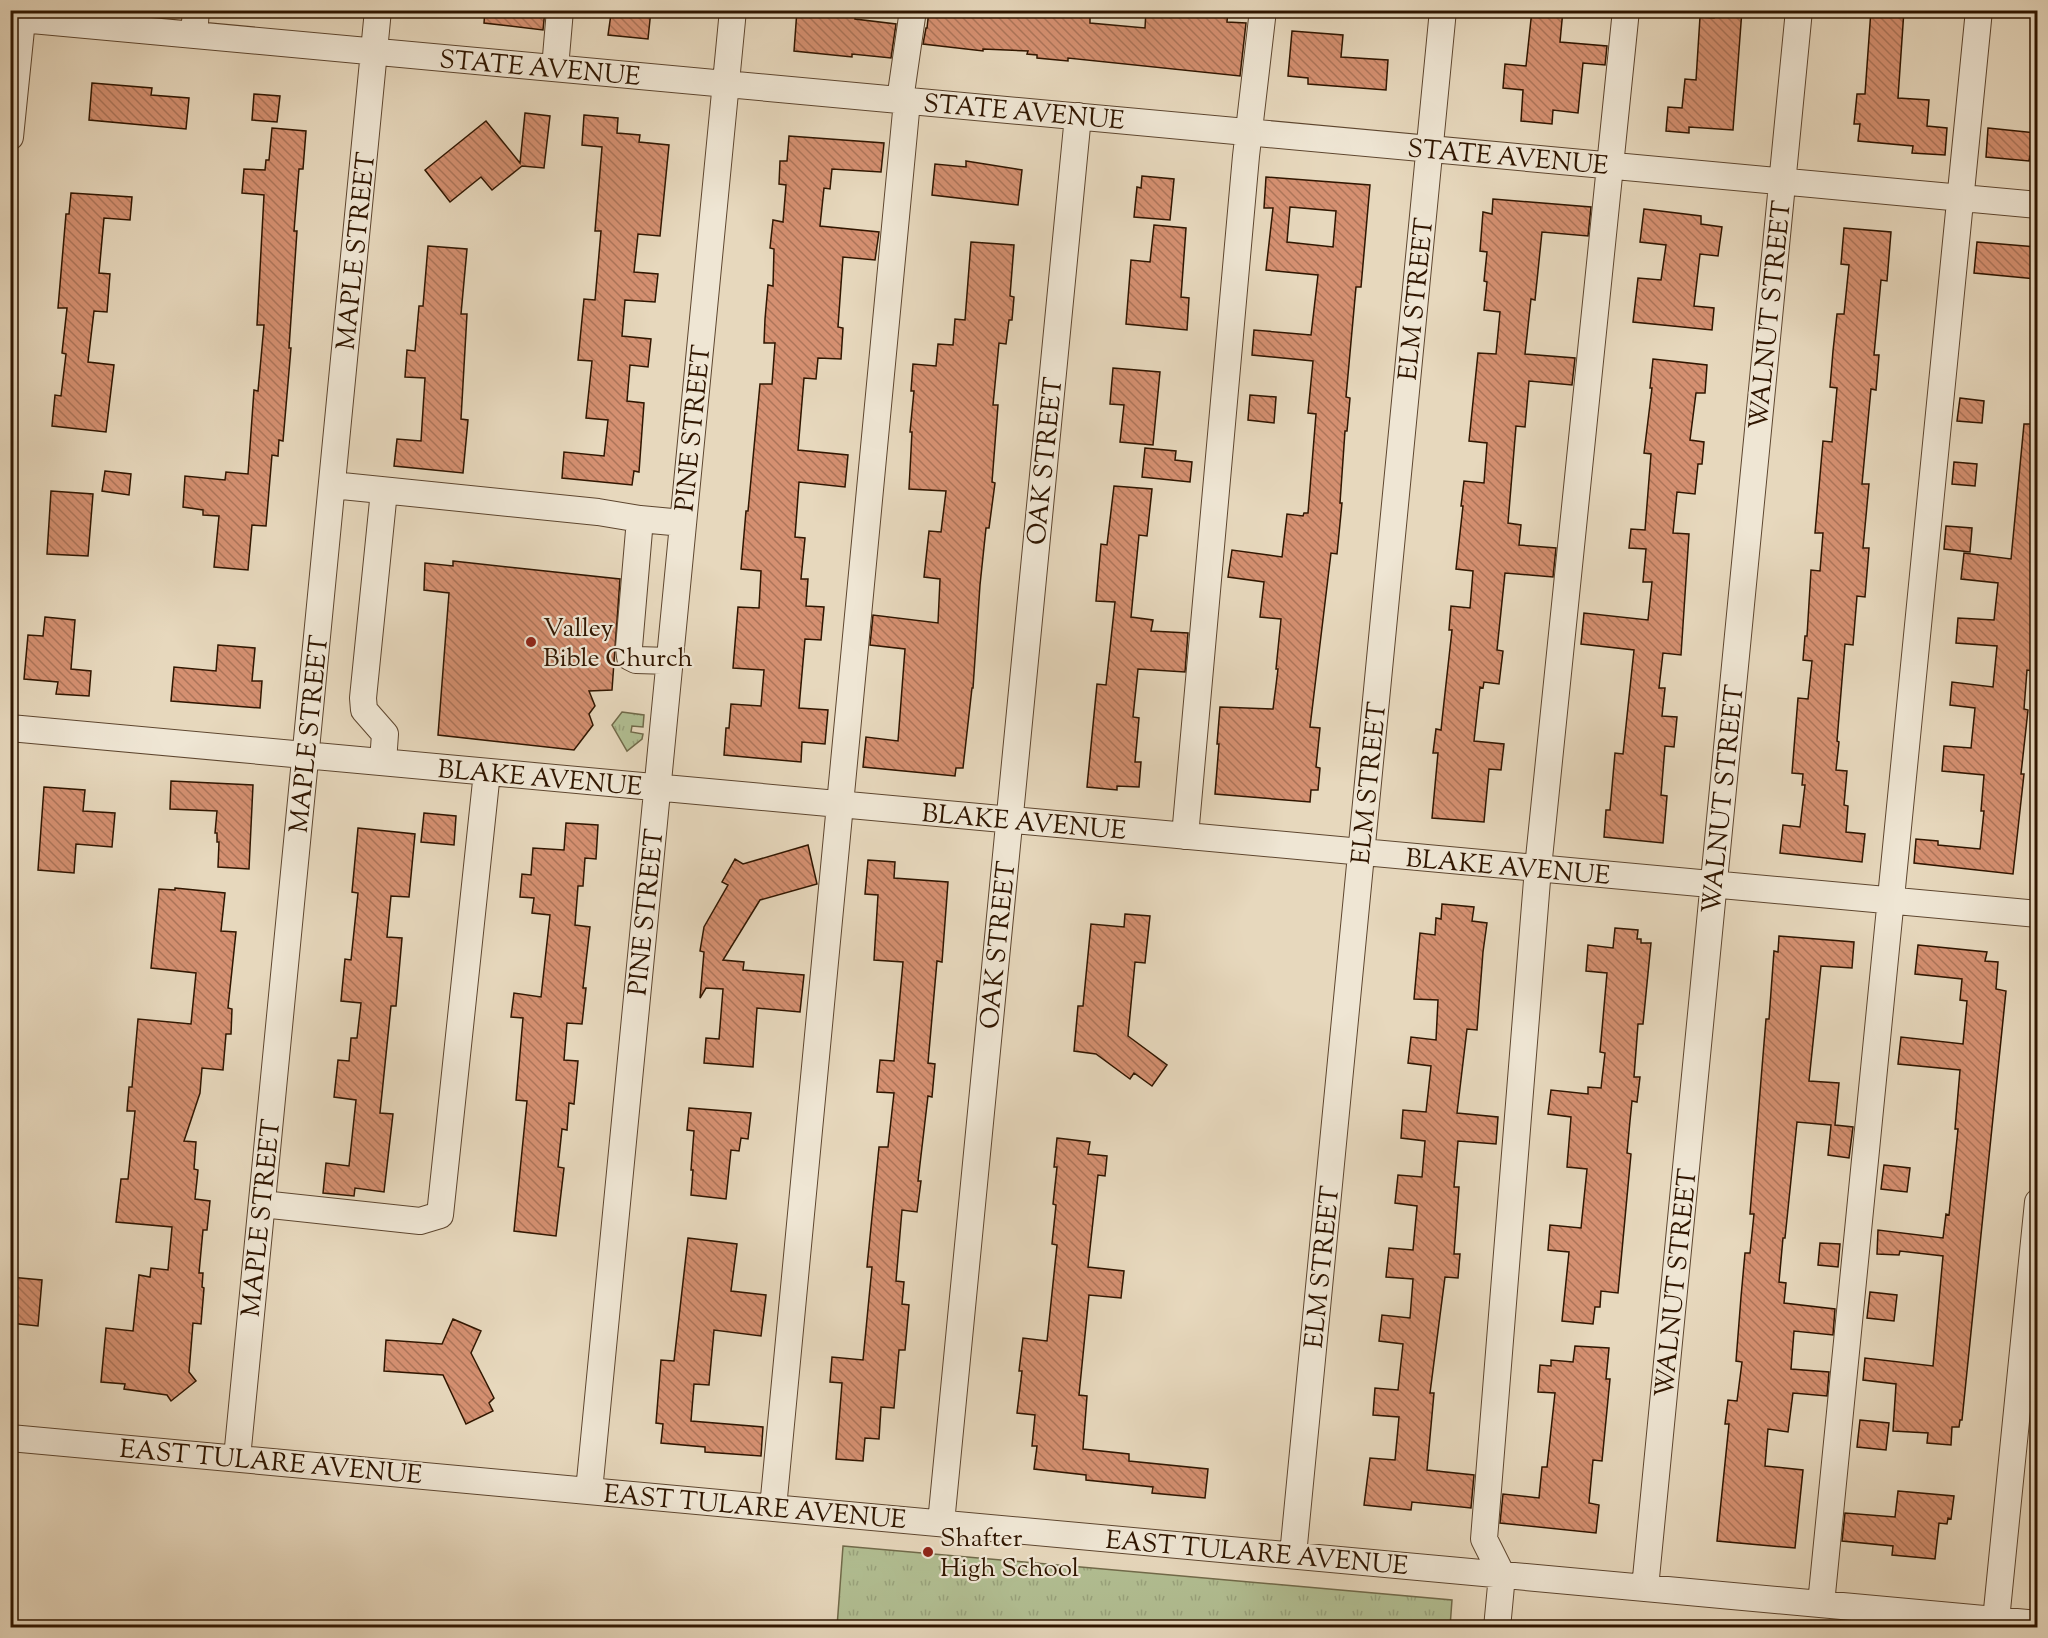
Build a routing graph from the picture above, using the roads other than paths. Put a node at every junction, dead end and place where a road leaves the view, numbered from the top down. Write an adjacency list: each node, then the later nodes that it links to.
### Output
1 (378, 10): 12 (street, MAPLE STREET)
2 (560, 10): 13 (street)
3 (733, 10): 14 (street, PINE STREET)
4 (913, 10): 15 (street)
5 (1263, 10): 17 (street)
6 (1443, 10): 19 (street, ELM STREET)
7 (1626, 10): 20 (street)
8 (1799, 10): 21 (street, WALNUT STREET)
9 (1979, 10): 22 (street)
10 (18, 16): 11 (street, STATE AVENUE); 18 (street)
11 (195, 23): 12 (street, STATE AVENUE)
12 (374, 52): 13 (street, STATE AVENUE); 24 (street, MAPLE STREET)
13 (555, 68): 14 (street, STATE AVENUE)
14 (726, 84): 15 (street, STATE AVENUE); 27 (street, PINE STREET)
15 (903, 100): 16 (street, STATE AVENUE); 34 (street)
16 (1078, 116): 17 (street, STATE AVENUE); 35 (street, OAK STREET)
17 (1249, 132): 19 (street, STATE AVENUE); 36 (street)
18 (10, 137)
19 (1430, 149): 20 (street, STATE AVENUE); 37 (street, ELM STREET)
20 (1611, 165): 21 (street, STATE AVENUE); 38 (street)
21 (1782, 181): 22 (street, STATE AVENUE); 39 (street, WALNUT STREET)
22 (1960, 197): 23 (street, STATE AVENUE); 40 (street)
23 (2037, 205)
24 (332, 485): 25 (street); 30 (street, MAPLE STREET)
25 (384, 491): 26 (street); 31 (street)
26 (640, 519): 27 (street); 28 (street)
27 (682, 523): 28 (street, PINE STREET)
28 (670, 661): 33 (street, PINE STREET)
29 (10, 728): 30 (street, BLAKE AVENUE)
30 (306, 755): 31 (street, BLAKE AVENUE); 43 (street, MAPLE STREET)
31 (383, 762): 32 (street, BLAKE AVENUE)
32 (487, 772): 33 (street, BLAKE AVENUE); 43 (street)
33 (657, 787): 34 (street, BLAKE AVENUE); 47 (street, PINE STREET)
34 (841, 804): 35 (street, BLAKE AVENUE); 48 (street)
35 (1010, 820): 36 (street, BLAKE AVENUE); 49 (street, OAK STREET)
36 (1185, 836): 37 (street, BLAKE AVENUE)
37 (1361, 852): 38 (street, BLAKE AVENUE); 50 (street, ELM STREET)
38 (1538, 868): 39 (street, BLAKE AVENUE); 51 (street)
39 (1713, 884): 40 (street, BLAKE AVENUE); 52 (street, WALNUT STREET)
40 (1892, 901): 41 (street, BLAKE AVENUE); 53 (street)
41 (2037, 914)
42 (2037, 1202): 44 (street)
43 (262, 1204): 46 (street, MAPLE STREET)
44 (2027, 1417): 55 (street)
45 (10, 1437): 46 (street, EAST TULARE AVENUE)
46 (237, 1458): 47 (street, EAST TULARE AVENUE)
47 (589, 1491): 48 (street, EAST TULARE AVENUE)
48 (773, 1508): 49 (street, EAST TULARE AVENUE)
49 (941, 1523): 50 (street, EAST TULARE AVENUE)
50 (1293, 1555): 51 (street, EAST TULARE AVENUE)
51 (1502, 1575): 52 (street, EAST TULARE AVENUE); 57 (street)
52 (1645, 1588): 53 (street, EAST TULARE AVENUE)
53 (1821, 1604): 54 (street, EAST TULARE AVENUE)
54 (1905, 1620): 55 (street, EAST TULARE AVENUE)
55 (1996, 1620): 56 (street, EAST TULARE AVENUE)
56 (2032, 1625)
57 (1497, 1628)

